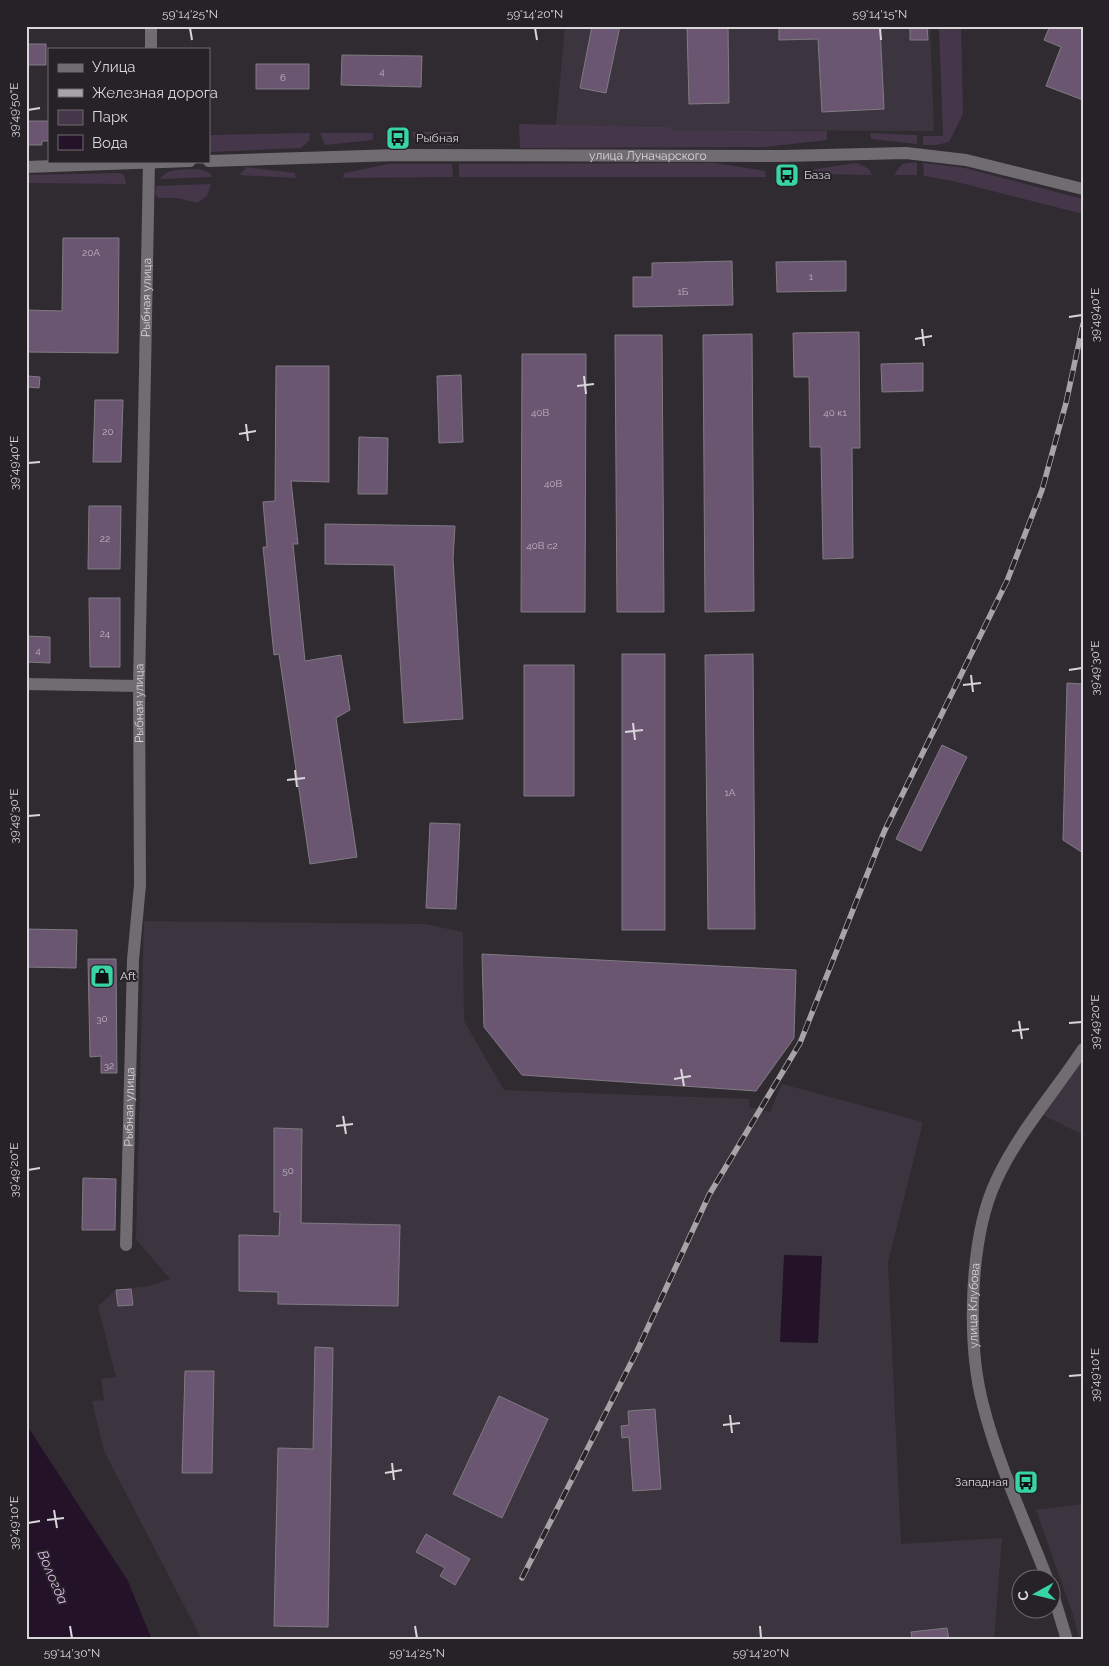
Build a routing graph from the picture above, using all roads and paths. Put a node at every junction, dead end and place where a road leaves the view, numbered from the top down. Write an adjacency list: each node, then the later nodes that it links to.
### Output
1 (151, 26): 2 (street)
2 (151, 48)
3 (210, 160): 6 (street, улица Луначарского)
4 (149, 162): 5 (street); 8 (street, Рыбная улица)
5 (26, 167)
6 (1083, 189)
7 (26, 684): 8 (street)
8 (139, 686): 10 (street, Рыбная улица)
9 (1083, 1049): 11 (street, улица Клубова)
10 (126, 1245)
11 (1043, 1568)
12 (1060, 1618): 13 (street)
13 (1067, 1640)

